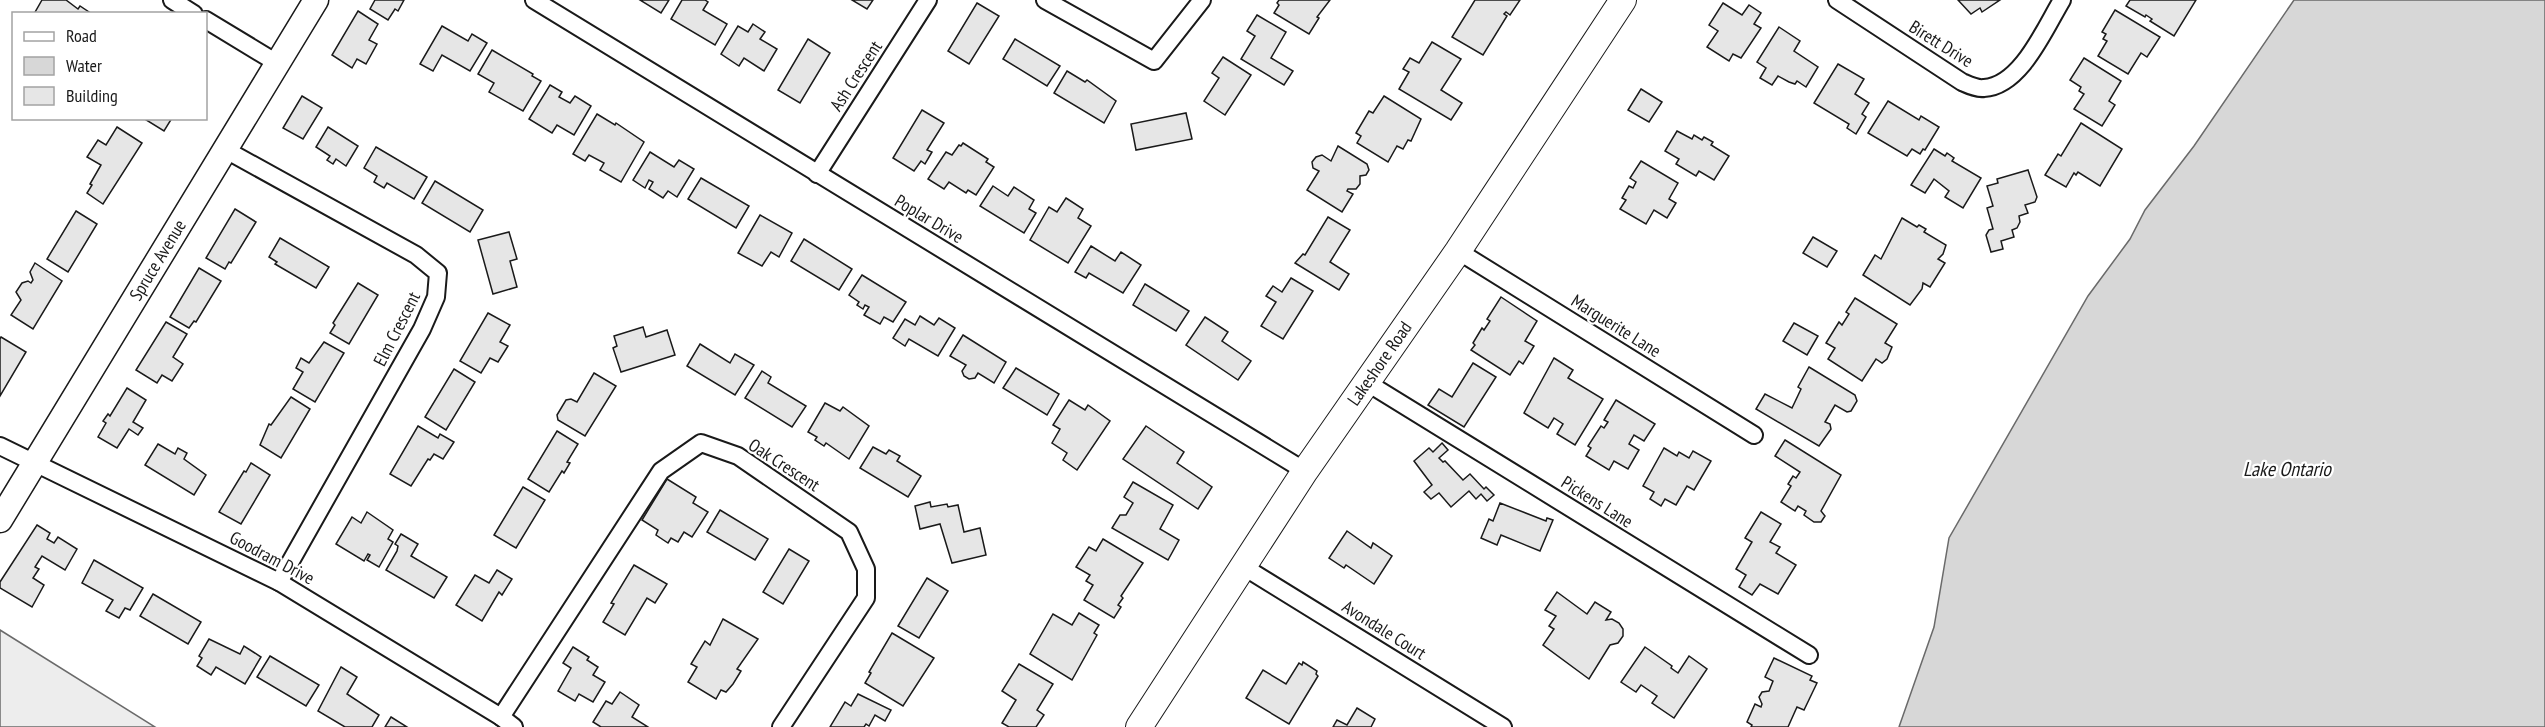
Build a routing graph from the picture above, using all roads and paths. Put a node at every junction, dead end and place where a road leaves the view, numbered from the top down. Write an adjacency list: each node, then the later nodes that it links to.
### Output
1 (172, 0): 10 (street)
2 (316, 0): 12 (street, Spruce Avenue)
3 (534, 0): 14 (street, Poplar Drive)
4 (928, 0): 14 (street, Ash Crescent)
5 (1045, 0): 6 (street)
6 (1202, 0)
7 (1623, 0): 15 (main road, Lakeshore Road)
8 (1837, 0): 9 (street, Birett Drive)
9 (2062, 0)
10 (191, 12)
11 (207, 21): 12 (street)
12 (277, 63): 13 (street, Spruce Avenue)
13 (226, 150): 19 (street, Spruce Avenue); 23 (street, Elm Crescent)
14 (817, 174): 20 (street, Poplar Drive)
15 (1458, 251): 16 (main road, Lakeshore Road); 17 (street, Marguerite Lane)
16 (1366, 382): 20 (main road, Lakeshore Road); 24 (street, Pickens Lane)
17 (1754, 435)
18 (0, 446): 19 (street, Goodram Drive)
19 (36, 462): 21 (street, Spruce Avenue); 23 (street, Goodram Drive)
20 (1305, 471): 22 (main road, Lakeshore Road)
21 (0, 520)
22 (1244, 567): 27 (main road, Lakeshore Road); 28 (street, Avondale Court)
23 (279, 582): 25 (street, Goodram Drive)
24 (1809, 655)
25 (507, 722): 26 (street, Oak Crescent)
26 (781, 727)
27 (1139, 727)
28 (1503, 727)

